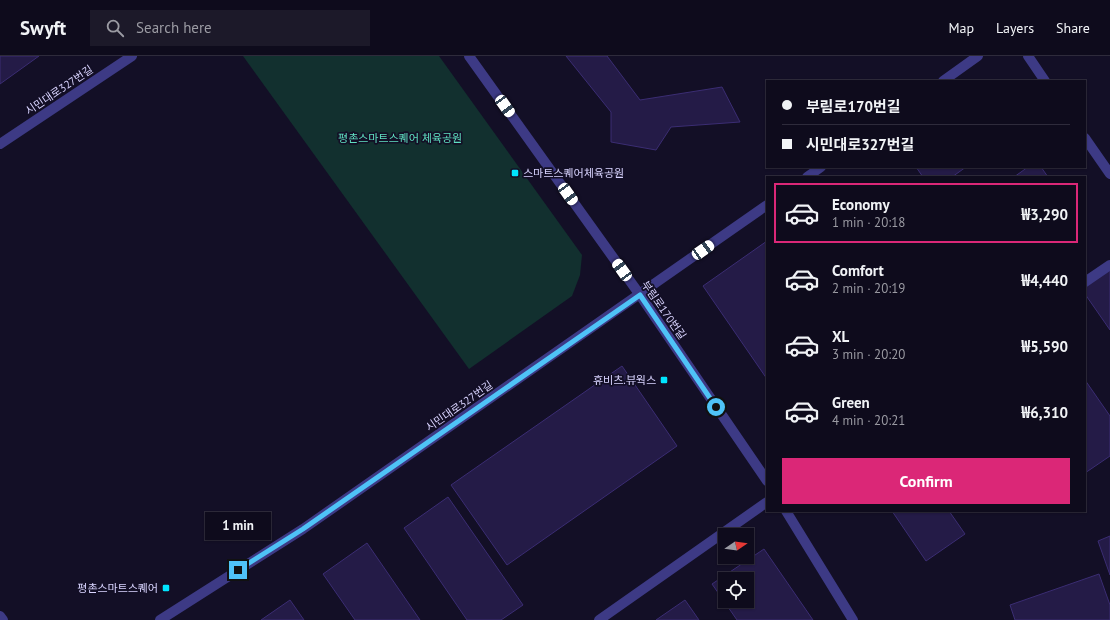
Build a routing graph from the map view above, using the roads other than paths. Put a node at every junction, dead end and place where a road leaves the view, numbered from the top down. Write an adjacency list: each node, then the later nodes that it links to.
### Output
1 (132, 56): 8 (street, 시민대로327번길)
2 (470, 56): 15 (street, 부림로170번길)
3 (978, 56): 5 (street)
4 (1028, 56): 6 (street)
5 (944, 80)
6 (1044, 80)
7 (1086, 139): 10 (street)
8 (0, 144)
9 (820, 168): 11 (street)
10 (1110, 174)
11 (808, 176)
12 (766, 206): 15 (street, 시민대로327번길)
13 (1110, 265): 14 (street)
14 (1086, 281)
15 (640, 295): 16 (street, 부림로170번길); 21 (street, 시민대로327번길)
16 (766, 480)
17 (766, 503): 22 (street)
18 (787, 512): 23 (street)
19 (0, 616): 20 (street)
20 (3, 620)
21 (160, 620)
22 (598, 620)
23 (853, 620)

